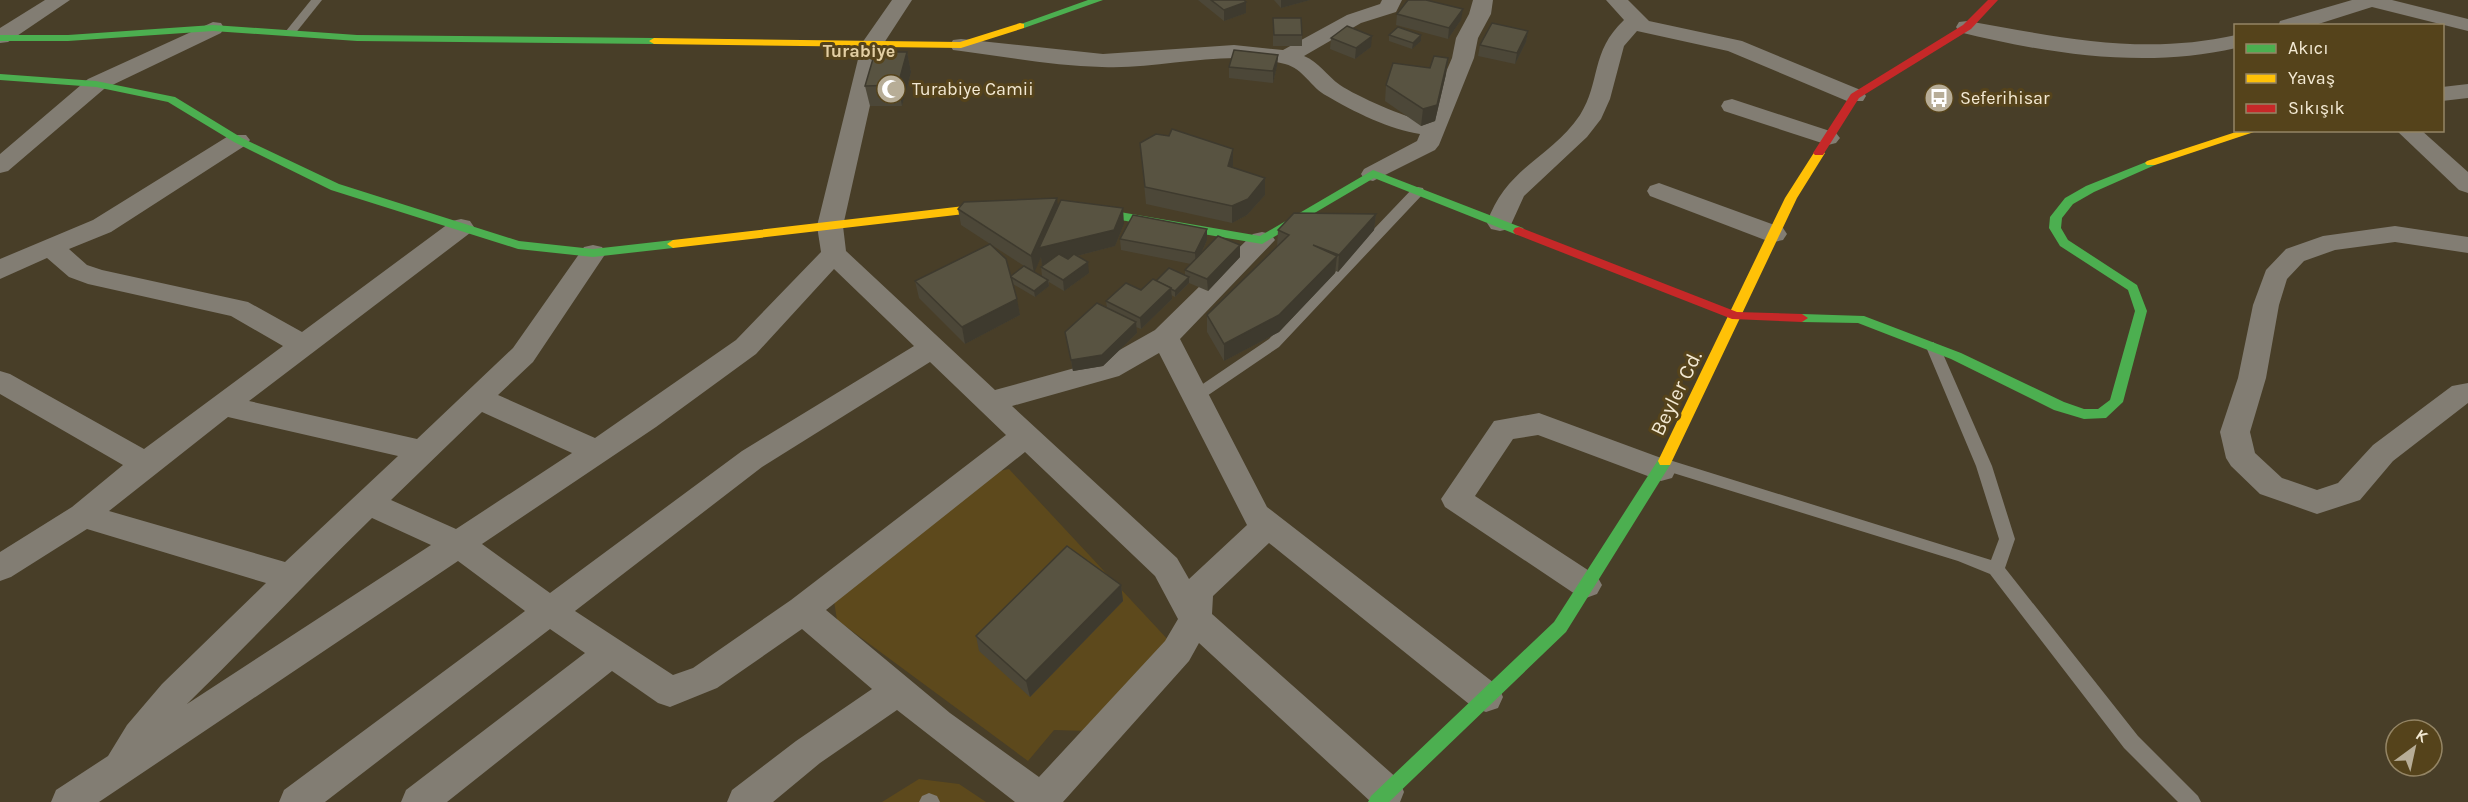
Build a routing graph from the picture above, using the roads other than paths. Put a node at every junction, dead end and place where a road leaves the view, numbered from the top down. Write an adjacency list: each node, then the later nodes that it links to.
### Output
1 (60, 0): 17 (street)
2 (317, 0): 16 (lane)
3 (902, 0): 18 (street)
4 (1098, 0): 19 (street)
5 (1392, 0): 21 (street)
6 (1483, 0): 28 (street)
7 (1616, 0): 11 (street)
8 (1967, 0): 10 (street)
9 (2371, 0): 12 (street); 13 (street)
10 (1992, 3): 14 (street, Beyler Cd.)
11 (1636, 20): 26 (street); 40 (street)
12 (2294, 24)
13 (2468, 25)
14 (1967, 27): 20 (street); 26 (street, Beyler Cd.)
15 (213, 28): 16 (street); 17 (street); 23 (street)
16 (290, 33): 18 (street)
17 (0, 37)
18 (873, 43): 19 (street); 43 (street)
19 (962, 45): 21 (street)
20 (2231, 46)
21 (1287, 57): 28 (street)
22 (0, 77): 23 (street)
23 (96, 84): 32 (street); 33 (street)
24 (2468, 91): 25 (street)
25 (2444, 94)
26 (1855, 96): 31 (street, Beyler Cd.)
27 (1732, 106): 31 (street)
28 (1434, 130): 34 (street)
29 (2249, 132): 52 (street)
30 (2409, 132): 35 (street)
31 (1828, 138): 42 (street, Beyler Cd.)
32 (238, 140): 41 (street); 46 (street)
33 (0, 166)
34 (1373, 174): 36 (street); 44 (street)
35 (2468, 185)
36 (1418, 191): 40 (street); 56 (lane)
37 (1659, 191): 42 (street)
38 (1069, 207): 44 (street)
39 (1021, 208): 43 (street)
40 (1500, 223): 49 (street)
41 (461, 227): 47 (street); 51 (street)
42 (1774, 234): 49 (street, Beyler Cd.)
43 (832, 240): 47 (street); 53 (street); 61 (street)
44 (1263, 240): 50 (street)
45 (2468, 245): 55 (street)
46 (50, 247): 48 (street); 51 (street)
47 (593, 253): 57 (street)
48 (0, 270)
49 (1736, 316): 52 (street); 64 (street, Beyler Cd.)
50 (1165, 337): 56 (street); 58 (street)
51 (303, 345): 59 (street)
52 (1933, 347): 70 (lane)
53 (932, 348): 58 (street); 73 (street)
54 (0, 381): 63 (street)
55 (2468, 393)
56 (1196, 396): 67 (street)
57 (478, 398): 61 (street); 62 (street)
58 (989, 402): 60 (street)
59 (224, 405): 62 (street); 63 (street)
60 (1024, 437): 74 (street); 75 (street)
61 (596, 450): 68 (street)
62 (423, 451): 65 (street)
63 (145, 464): 66 (street)
64 (1662, 467): 70 (lane); 72 (street, Beyler Cd.); 72 (street)
65 (368, 503): 68 (street); 71 (street)
66 (83, 516): 69 (street); 71 (street)
67 (1268, 525): 75 (street); 78 (street)
68 (457, 543): 73 (street); 79 (street)
69 (0, 568)
70 (1996, 569): 86 (lane)
71 (291, 577): 79 (street)
72 (1586, 585): 78 (street, Beyler Cd.)
73 (549, 610): 76 (street); 83 (street)
74 (803, 610): 76 (street); 77 (street)
75 (1195, 619): 80 (street); 81 (street)
76 (611, 652): 84 (street)
77 (899, 690): 81 (street); 85 (street)
78 (1486, 697): 80 (street, Beyler Cd.)
79 (117, 771): 82 (street)
80 (1381, 797)
81 (1043, 801)
82 (69, 802)
83 (297, 802)
84 (419, 802)
85 (745, 802)
86 (2191, 802)

